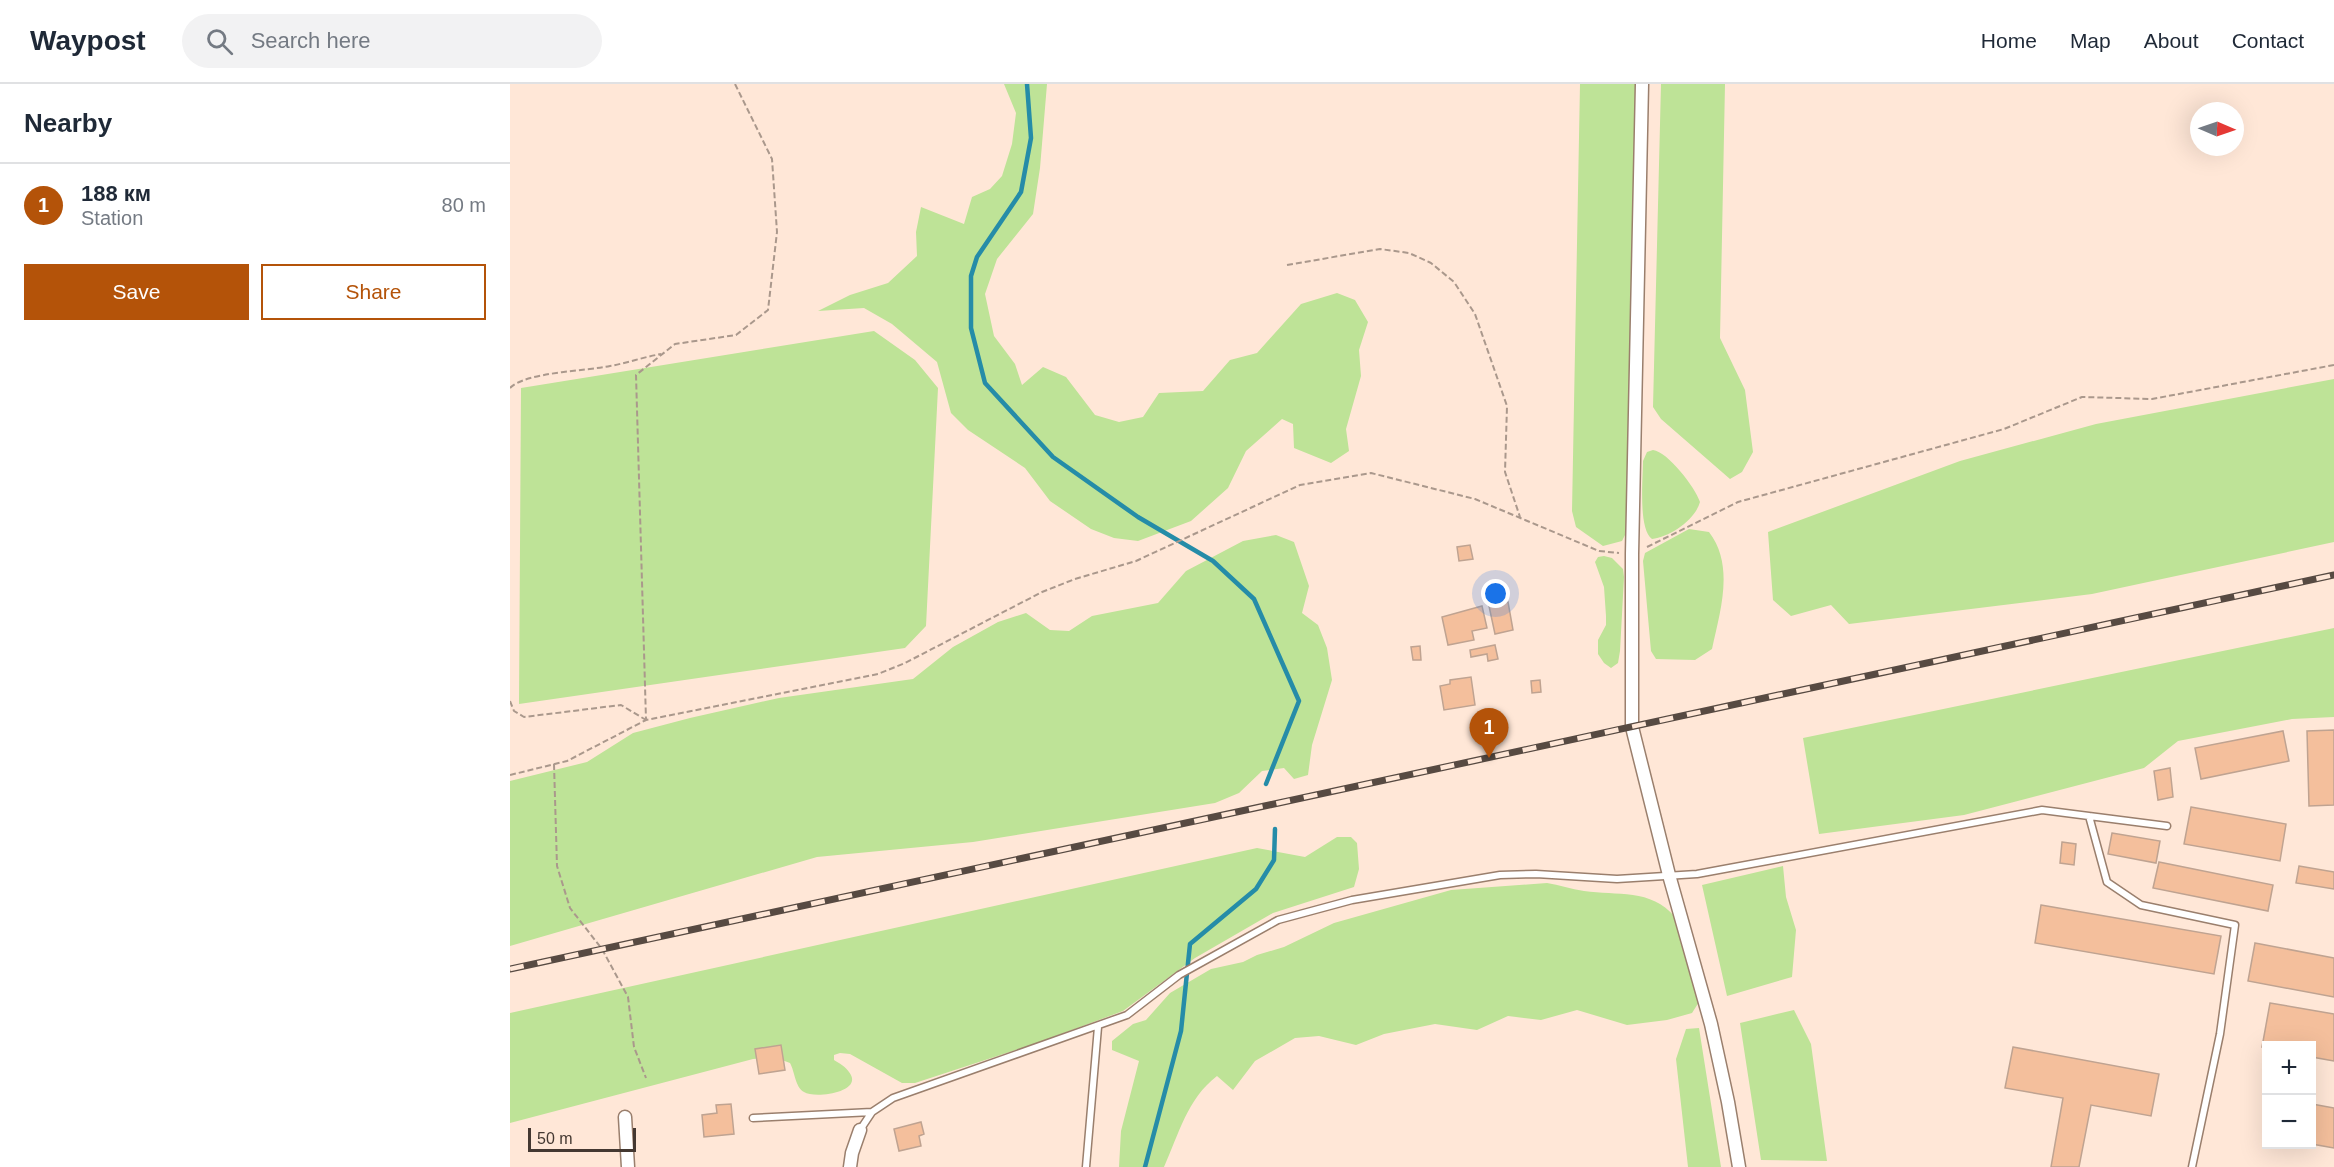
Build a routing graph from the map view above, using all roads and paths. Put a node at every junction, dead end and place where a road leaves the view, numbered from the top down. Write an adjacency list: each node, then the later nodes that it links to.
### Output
1 (735, 84): 4 (path)
2 (1642, 84): 8 (street)
3 (1287, 265): 7 (path)
4 (663, 353): 6 (path); 10 (path)
5 (2334, 365): 8 (path)
6 (510, 388)
7 (1520, 517): 8 (path); 10 (path)
8 (1632, 554): 15 (street)
9 (510, 701): 10 (path)
10 (646, 720): 11 (path)
11 (554, 764): 12 (path); 17 (path)
12 (510, 775)
13 (2089, 816): 14 (lane); 15 (lane); 26 (lane)
14 (2167, 826)
15 (1669, 875): 16 (lane); 25 (street)
16 (1098, 1027): 18 (lane); 24 (lane)
17 (646, 1078)
18 (872, 1112): 20 (lane); 21 (lane)
19 (625, 1117): 22 (street)
20 (753, 1118)
21 (860, 1130): 23 (street)
22 (628, 1167)
23 (850, 1167)
24 (1086, 1167)
25 (1739, 1167)
26 (2192, 1167)

